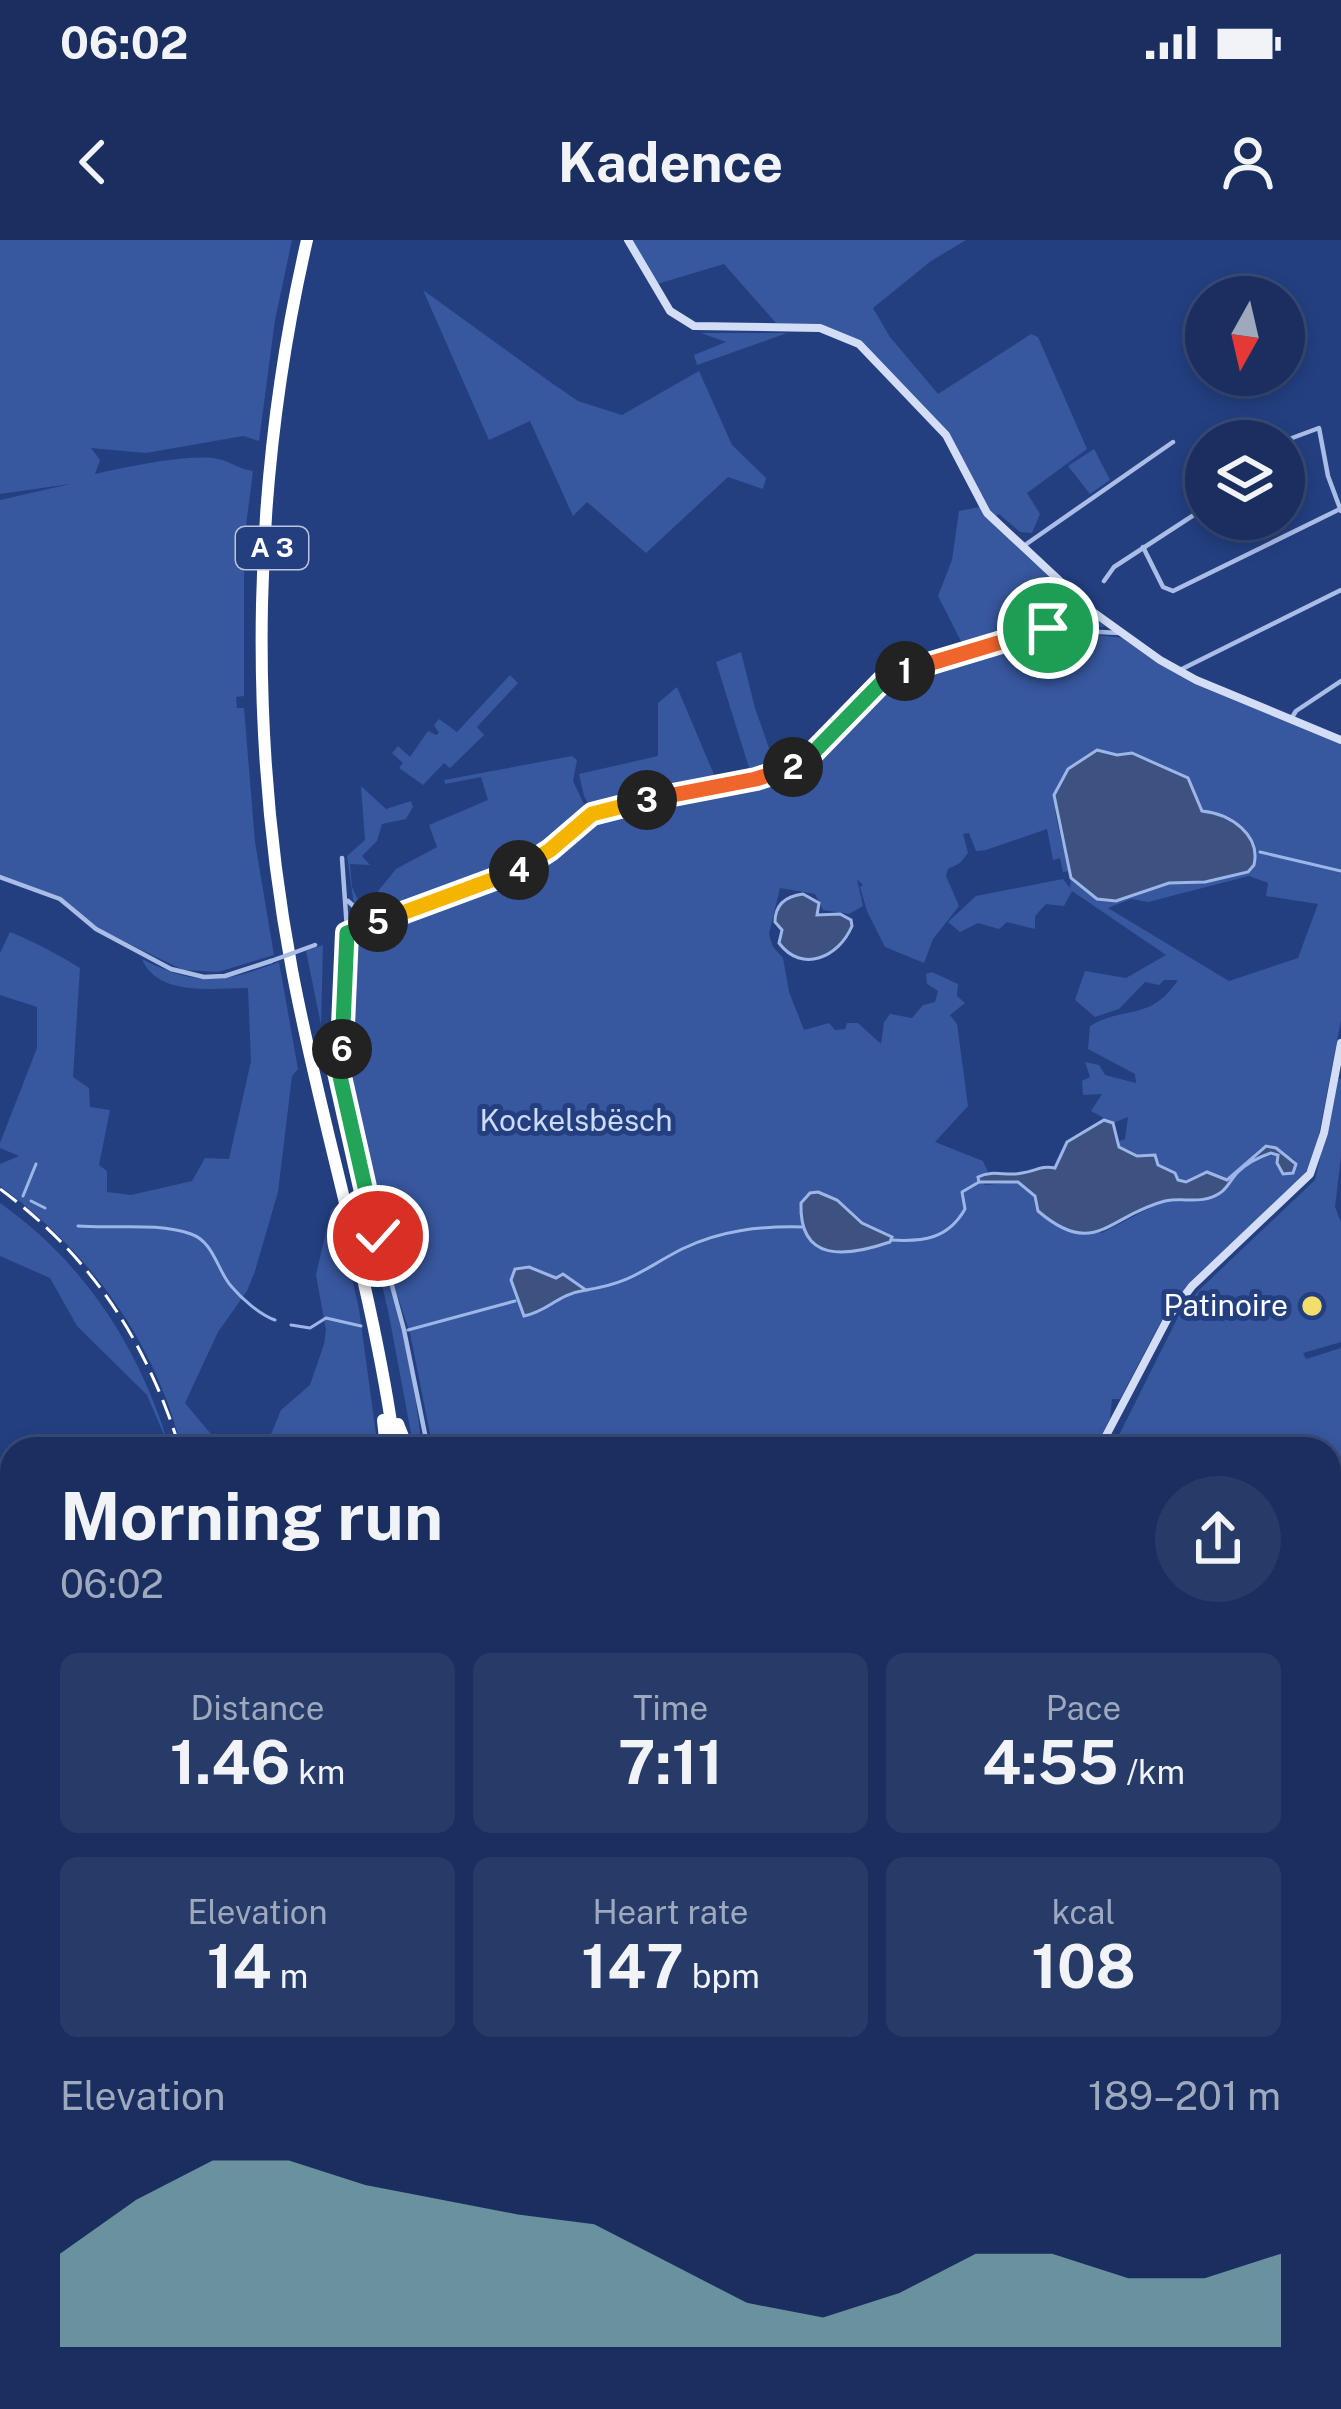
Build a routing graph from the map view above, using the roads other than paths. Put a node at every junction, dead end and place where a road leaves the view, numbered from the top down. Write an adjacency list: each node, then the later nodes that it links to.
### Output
1 (311, 240): 23 (highway, A 3); 26 (highway, A 3)
2 (628, 240): 7 (main road)
3 (1305, 433): 5 (street)
4 (1173, 442): 7 (street)
5 (1340, 510): 8 (street)
6 (1185, 520): 8 (street)
7 (1023, 546): 11 (main road)
8 (1143, 547): 9 (street)
9 (1104, 580)
10 (1341, 590): 12 (street)
11 (1120, 632): 12 (main road); 19 (street)
12 (1180, 671): 14 (main road)
13 (1341, 681): 14 (street)
14 (1291, 719): 15 (main road)
15 (1341, 740)
16 (342, 858): 18 (street)
17 (0, 877): 21 (street, bridge)
18 (346, 899): 19 (street); 20 (street)
19 (384, 920): 20 (street)
20 (347, 933): 27 (street)
21 (315, 945)
22 (1341, 1043): 28 (main road)
23 (379, 1357): 24 (highway); 25 (highway, A 3)
24 (384, 1437)
25 (398, 1437)
26 (400, 1437)
27 (426, 1437)
28 (1105, 1437)

